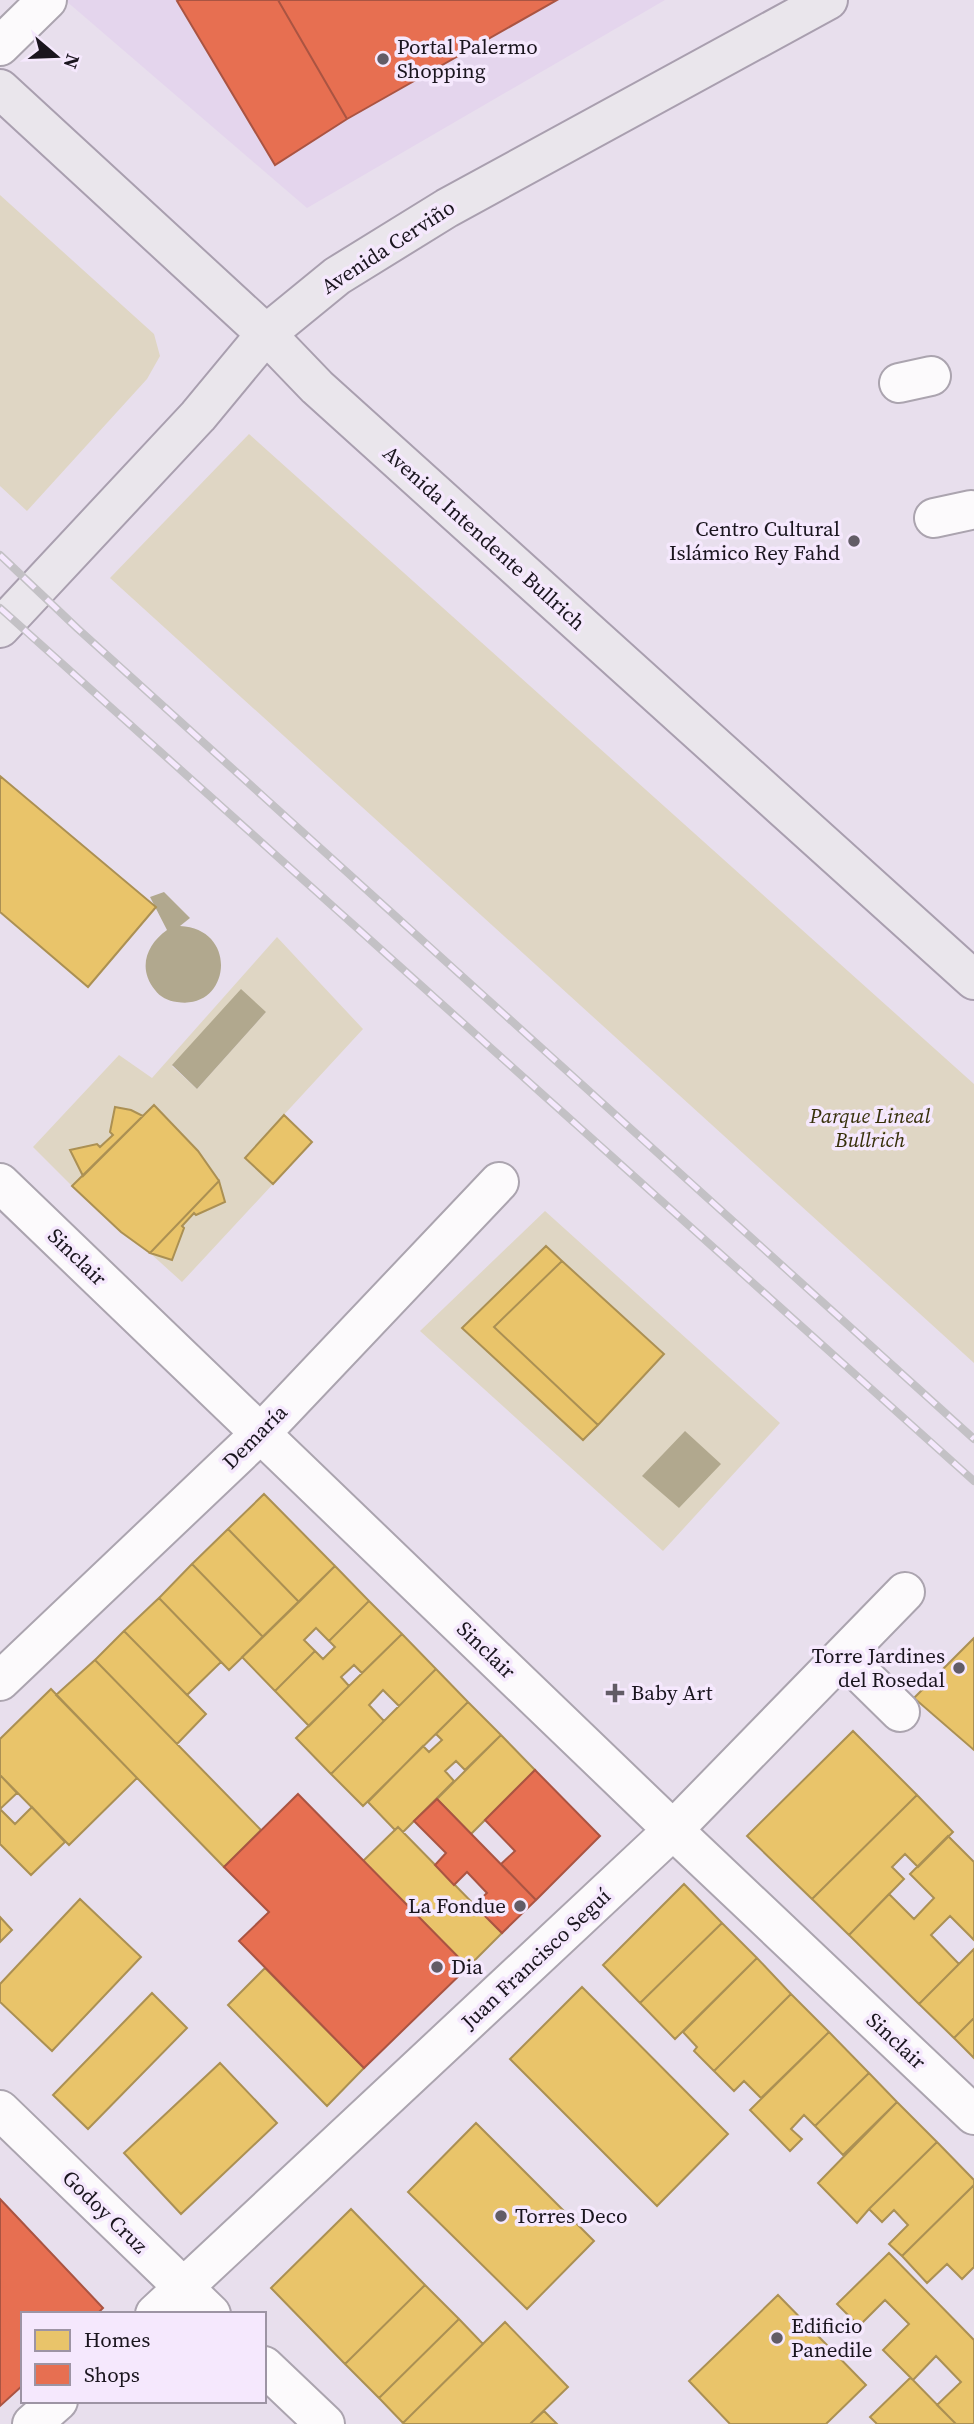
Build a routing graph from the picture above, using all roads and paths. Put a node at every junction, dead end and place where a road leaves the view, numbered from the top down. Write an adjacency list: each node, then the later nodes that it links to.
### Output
1 (47, 0): 3 (street)
2 (828, 0): 5 (main road, Avenida Cerviño)
3 (0, 47)
4 (0, 89): 5 (main road, Avenida Intendente Bullrich)
5 (266, 334): 8 (main road, Avenida Cerviño); 9 (main road, Avenida Intendente Bullrich)
6 (971, 510): 7 (street)
7 (934, 518)
8 (0, 628)
9 (974, 980)
10 (499, 1182): 12 (street, Demaría)
11 (0, 1183): 12 (street, Sinclair)
12 (261, 1433): 15 (street, Demaría); 17 (street, Sinclair)
13 (905, 1592): 14 (street, Juan Francisco Seguí)
14 (843, 1656): 16 (street); 17 (street, Juan Francisco Seguí)
15 (0, 1681)
16 (900, 1712)
17 (673, 1830): 19 (street, Sinclair); 20 (street, Juan Francisco Seguí)
18 (0, 2110): 20 (street, Godoy Cruz)
19 (974, 2115)
20 (197, 2301): 21 (street, Juan Francisco Seguí)
21 (161, 2312)
22 (266, 2368): 25 (street)
23 (56, 2403): 24 (street)
24 (32, 2424)
25 (325, 2424)

